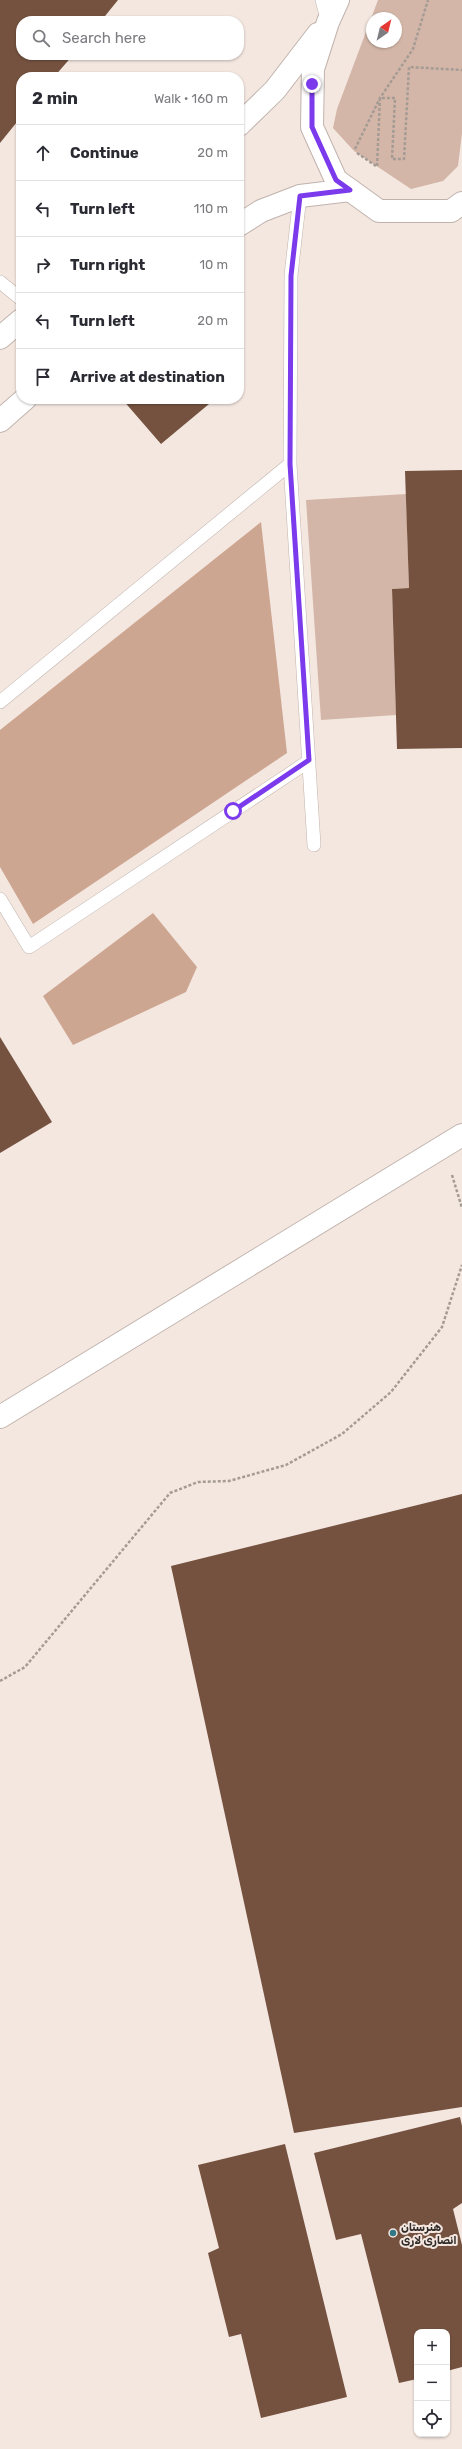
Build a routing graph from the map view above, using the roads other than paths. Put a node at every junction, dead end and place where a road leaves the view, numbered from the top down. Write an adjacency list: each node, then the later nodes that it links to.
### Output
1 (322, 0): 3 (lane)
2 (338, 0): 3 (street)
3 (328, 22): 4 (street); 5 (street)
4 (244, 121)
5 (350, 190): 6 (street); 7 (street)
6 (300, 196): 8 (street); 15 (lane)
7 (462, 203)
8 (244, 222)
9 (0, 282): 10 (lane)
10 (16, 295)
11 (16, 324): 12 (street)
12 (0, 338)
13 (19, 404): 14 (street)
14 (0, 420)
15 (290, 464): 16 (lane); 17 (lane)
16 (0, 702)
17 (309, 760): 18 (lane); 19 (lane)
18 (314, 845)
19 (0, 899)
20 (462, 1135): 21 (street)
21 (0, 1417)

